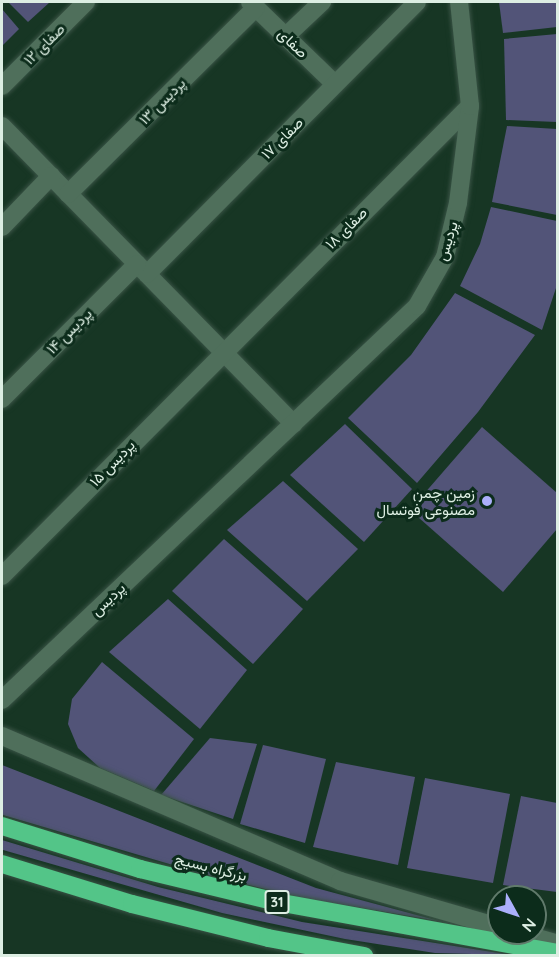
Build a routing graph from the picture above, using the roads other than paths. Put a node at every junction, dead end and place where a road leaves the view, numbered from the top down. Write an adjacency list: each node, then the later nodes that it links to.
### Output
1 (86, 2): 8 (street, صفای ۱۲)
2 (322, 2): 6 (street)
3 (417, 2): 7 (street, صفای ۱۷)
4 (459, 2): 9 (street, پردیس)
5 (253, 4): 6 (street, صفای); 12 (street, پردیس ۱۳)
6 (286, 36): 7 (street, صفای)
7 (335, 84): 14 (street, صفای ۱۷)
8 (2, 86)
9 (470, 106): 15 (street, صفای ۱۸); 17 (street, پردیس)
10 (2, 126): 11 (street)
11 (51, 176): 12 (street); 13 (street)
12 (68, 194): 14 (street)
13 (2, 226)
14 (142, 269): 15 (street); 16 (street, پردیس ۱۴)
15 (222, 351): 17 (street); 18 (street, پردیس ۱۵)
16 (2, 399)
17 (294, 424): 19 (street, پردیس)
18 (2, 576)
19 (2, 700)
20 (2, 736): 23 (street)
21 (2, 826): 24 (highway, بزرگراه بسیج / 31)
22 (2, 864): 25 (highway)
23 (487, 924)
24 (558, 952)
25 (364, 956)

